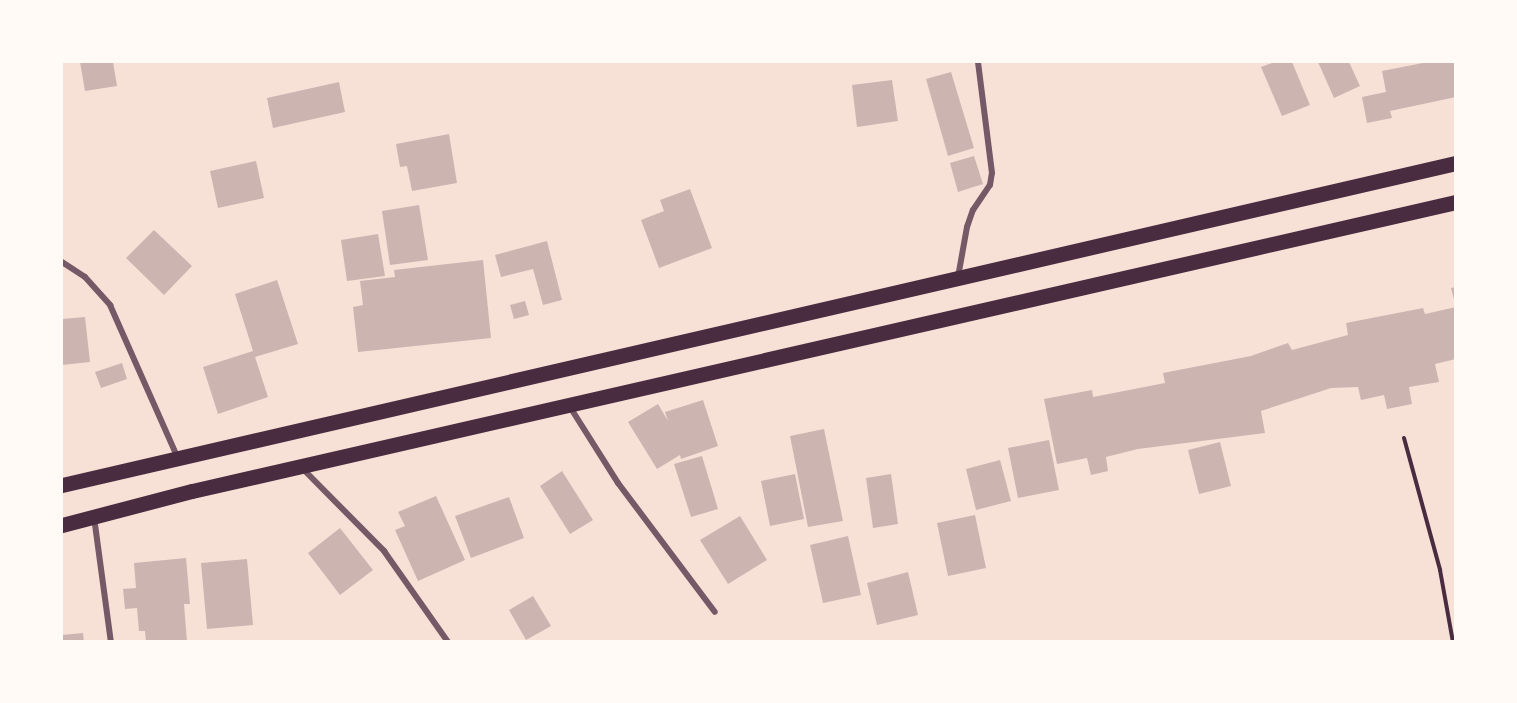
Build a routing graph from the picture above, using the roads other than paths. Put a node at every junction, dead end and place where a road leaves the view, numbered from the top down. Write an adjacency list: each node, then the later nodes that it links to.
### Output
1 (978, 62): 5 (street)
2 (1455, 163): 5 (main road)
3 (1455, 202): 6 (main road)
4 (62, 262): 7 (street)
5 (958, 277): 7 (main road)
6 (569, 406): 8 (main road); 12 (street)
7 (178, 460): 9 (main road)
8 (300, 466): 10 (main road); 14 (street)
9 (62, 485)
10 (94, 516): 11 (main road); 13 (street)
11 (62, 525)
12 (715, 612)
13 (111, 642)
14 (448, 642)

